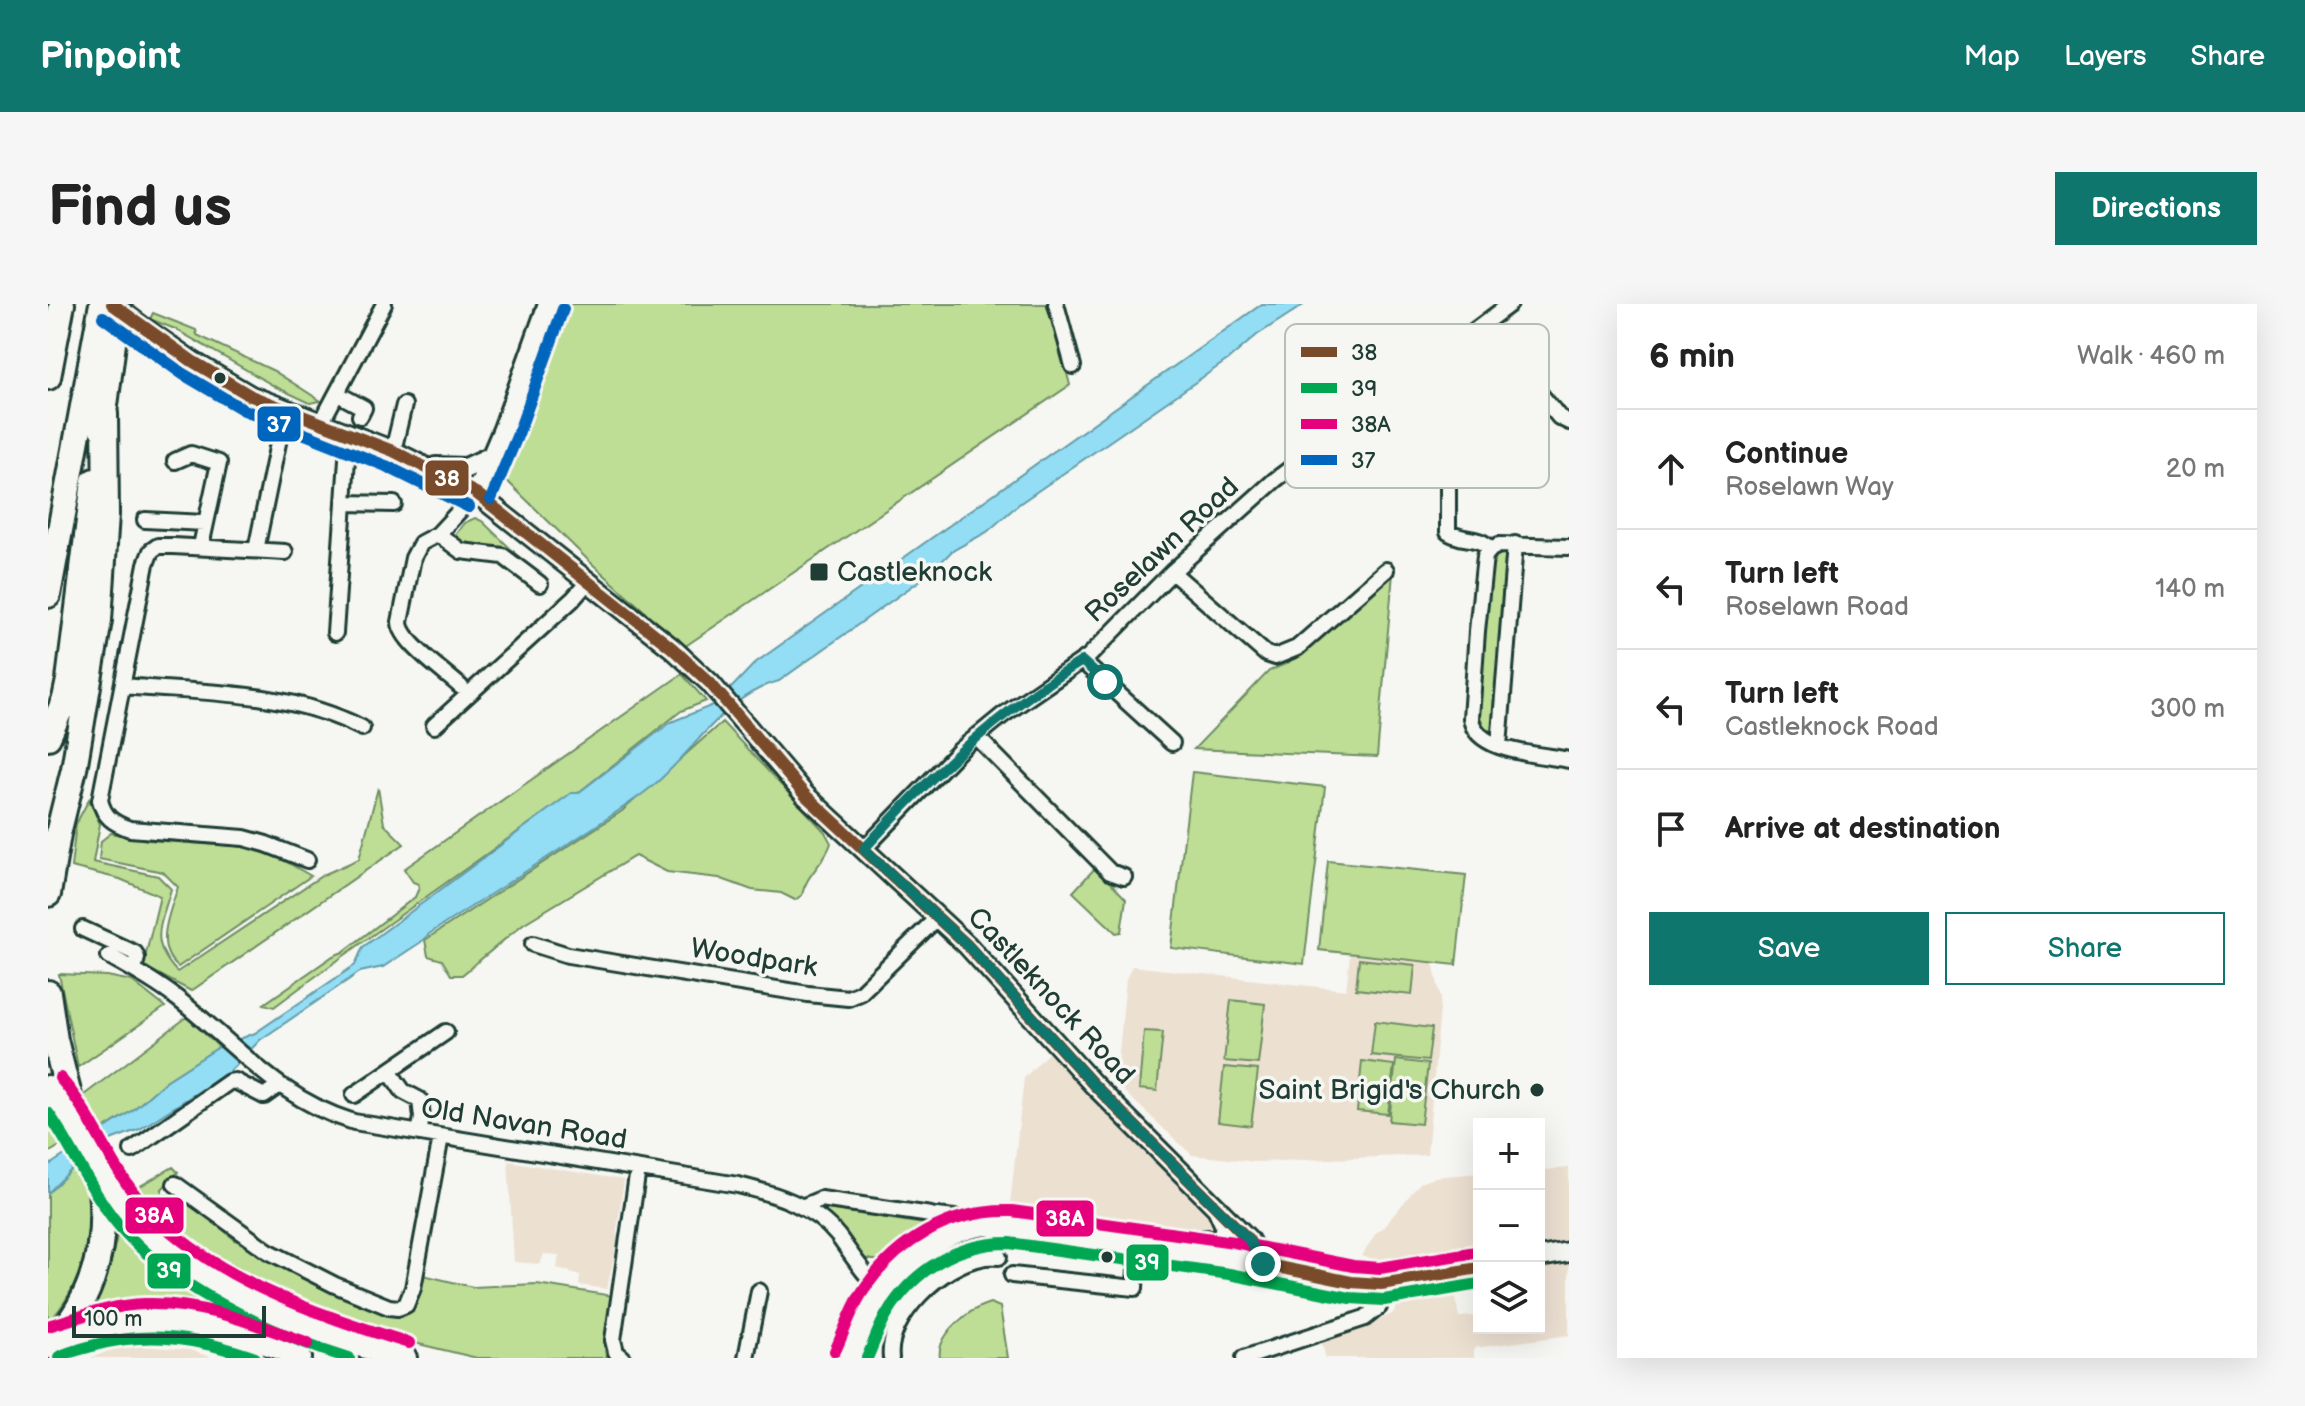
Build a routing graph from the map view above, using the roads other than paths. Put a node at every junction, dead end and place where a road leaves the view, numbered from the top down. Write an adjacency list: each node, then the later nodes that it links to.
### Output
1 (51, 304): 9 (highway)
2 (62, 304): 13 (highway)
3 (102, 304): 45 (highway)
4 (115, 304): 17 (main road, Castleknock Road, bridge); 18 (highway)
5 (548, 304): 24 (main road)
6 (1056, 304): 12 (street)
7 (1510, 304): 11 (street, Roselawn Road)
8 (382, 307): 10 (street); 14 (street)
9 (48, 316)
10 (394, 321)
11 (1485, 324)
12 (1073, 366)
13 (48, 377)
14 (338, 394): 19 (street); 21 (street)
15 (404, 405): 23 (street)
16 (1549, 405): 20 (street)
17 (285, 409): 21 (main road, Castleknock Road); 39 (street)
18 (105, 414): 51 (highway); 60 (highway)
19 (360, 416)
20 (1569, 422)
21 (321, 423): 22 (main road, Castleknock Road)
22 (353, 436): 23 (main road, Castleknock Road); 30 (street)
23 (393, 451): 26 (main road, Castleknock Road)
24 (492, 456): 26 (main road); 29 (main road)
25 (175, 461): 33 (street)
26 (425, 466): 29 (main road, Castleknock Road)
27 (1285, 473): 42 (street, Roselawn Road)
28 (1448, 488): 38 (street)
29 (476, 493): 34 (street); 43 (main road, Castleknock Road)
30 (344, 503): 31 (street); 46 (street)
31 (394, 504)
32 (145, 520): 33 (street)
33 (205, 523): 36 (street)
34 (438, 534): 44 (street); 49 (street)
35 (1515, 544): 37 (street); 38 (street); 55 (street)
36 (201, 546): 39 (street); 48 (street)
37 (1569, 547)
38 (1491, 549): 55 (street)
39 (256, 550): 40 (street)
40 (285, 552)
41 (1386, 570): 42 (street)
42 (1172, 572): 47 (street, Roselawn Road)
43 (587, 583): 50 (street); 57 (main road, Castleknock Road)
44 (540, 584)
45 (48, 595)
46 (335, 633)
47 (1082, 661): 53 (street, Roselawn Road); 54 (street)
48 (123, 686): 52 (street); 58 (street)
49 (461, 687)
50 (434, 726)
51 (53, 728)
52 (362, 728)
53 (976, 736): 57 (street, Roselawn Road); 59 (street)
54 (1172, 743)
55 (1499, 746): 56 (street)
56 (1569, 760)
57 (864, 849): 61 (main road, Castleknock Road)
58 (307, 860)
59 (1124, 877)
60 (48, 894)
61 (938, 917): 63 (street, Woodpark); 79 (main road, Castleknock Road)
62 (83, 929): 65 (street)
63 (533, 944)
64 (109, 956): 65 (street)
65 (134, 969): 69 (street, Old Navan Road)
66 (48, 993): 72 (highway)
67 (446, 1032): 68 (street)
68 (389, 1071): 71 (street); 73 (street)
69 (278, 1086): 73 (street, Old Navan Road); 75 (street)
70 (49, 1089): 72 (highway)
71 (354, 1095)
72 (75, 1121): 76 (highway)
73 (419, 1133): 74 (street, Old Navan Road)
74 (441, 1137): 77 (street, Old Navan Road); 78 (street)
75 (132, 1150)
76 (98, 1166): 92 (highway); 95 (highway)
77 (638, 1169): 80 (street, Old Navan Road); 96 (street)
78 (175, 1184)
79 (1215, 1204): 82 (main road); 86 (main road, Castleknock Road)
80 (804, 1206): 81 (street, Old Navan Road); 91 (street, Old Navan Road)
81 (976, 1227): 82 (main road); 91 (main road)
82 (1137, 1247): 86 (main road); 88 (street)
83 (1569, 1252): 84 (main road)
84 (1545, 1256)
85 (999, 1257): 98 (street)
86 (1263, 1264): 89 (main road)
87 (1473, 1269): 89 (main road)
88 (1012, 1275)
89 (1381, 1284): 99 (street)
90 (759, 1291): 97 (street)
91 (882, 1291): 93 (main road)
92 (51, 1344): 94 (main road)
93 (854, 1353)
94 (302, 1358)
95 (404, 1358)
96 (623, 1358)
97 (746, 1358)
98 (891, 1358)
99 (1244, 1358)

